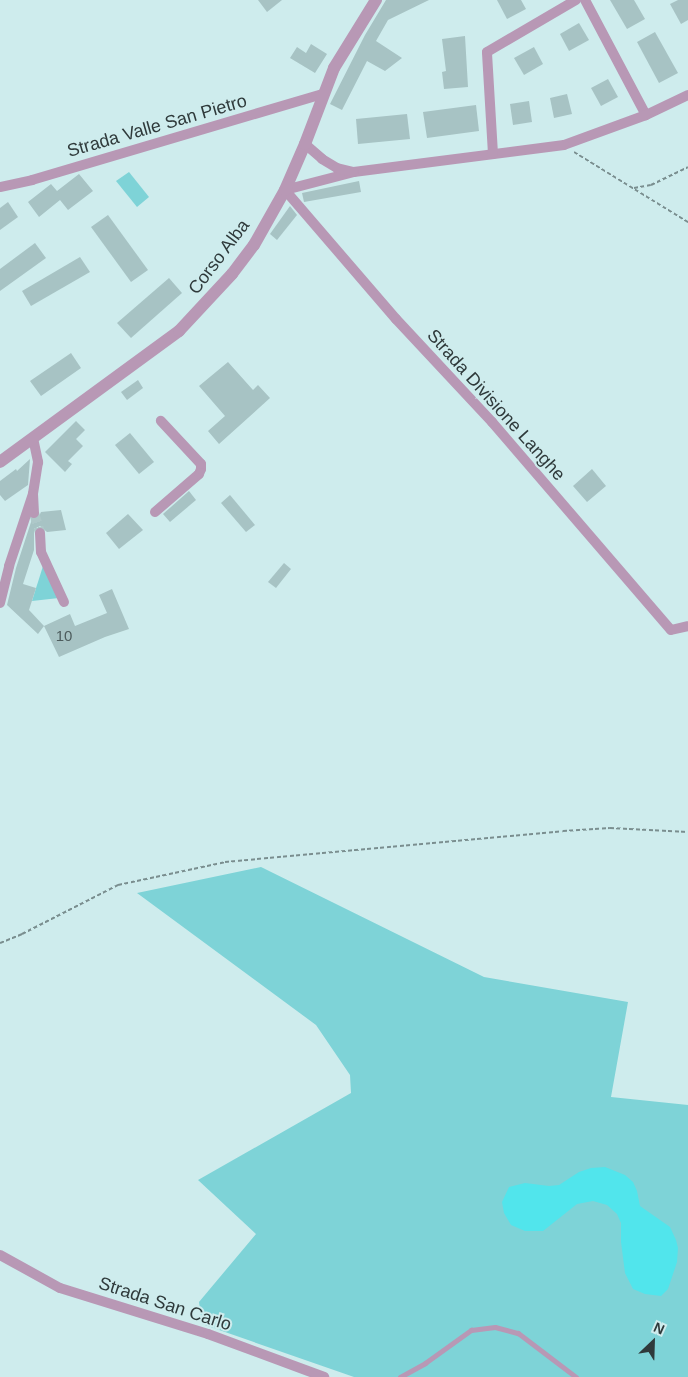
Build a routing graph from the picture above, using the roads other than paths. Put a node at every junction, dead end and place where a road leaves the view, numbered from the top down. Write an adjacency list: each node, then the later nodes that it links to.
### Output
1 (376, 0): 4 (street, Corso Alba)
2 (576, 0): 8 (street)
3 (585, 0): 6 (street)
4 (323, 94): 7 (street, Corso Alba); 10 (street, Strada Valle San Pietro)
5 (688, 94): 6 (street)
6 (646, 115): 8 (street)
7 (306, 144): 9 (street); 11 (street, Corso Alba)
8 (493, 154): 9 (street)
9 (354, 172): 11 (street)
10 (0, 187)
11 (285, 190): 13 (street, Corso Alba); 21 (street, Strada Divisione Langhe)
12 (161, 421): 16 (street)
13 (33, 438): 14 (street, Corso Alba); 15 (street)
14 (0, 462)
15 (33, 494): 17 (street); 20 (street)
16 (155, 512)
17 (34, 513)
18 (40, 533): 19 (street)
19 (64, 602)
20 (0, 603)
21 (688, 626)
22 (0, 1255): 23 (street, Strada San Carlo)
23 (324, 1377)
24 (400, 1377): 25 (lane)
25 (576, 1377)

